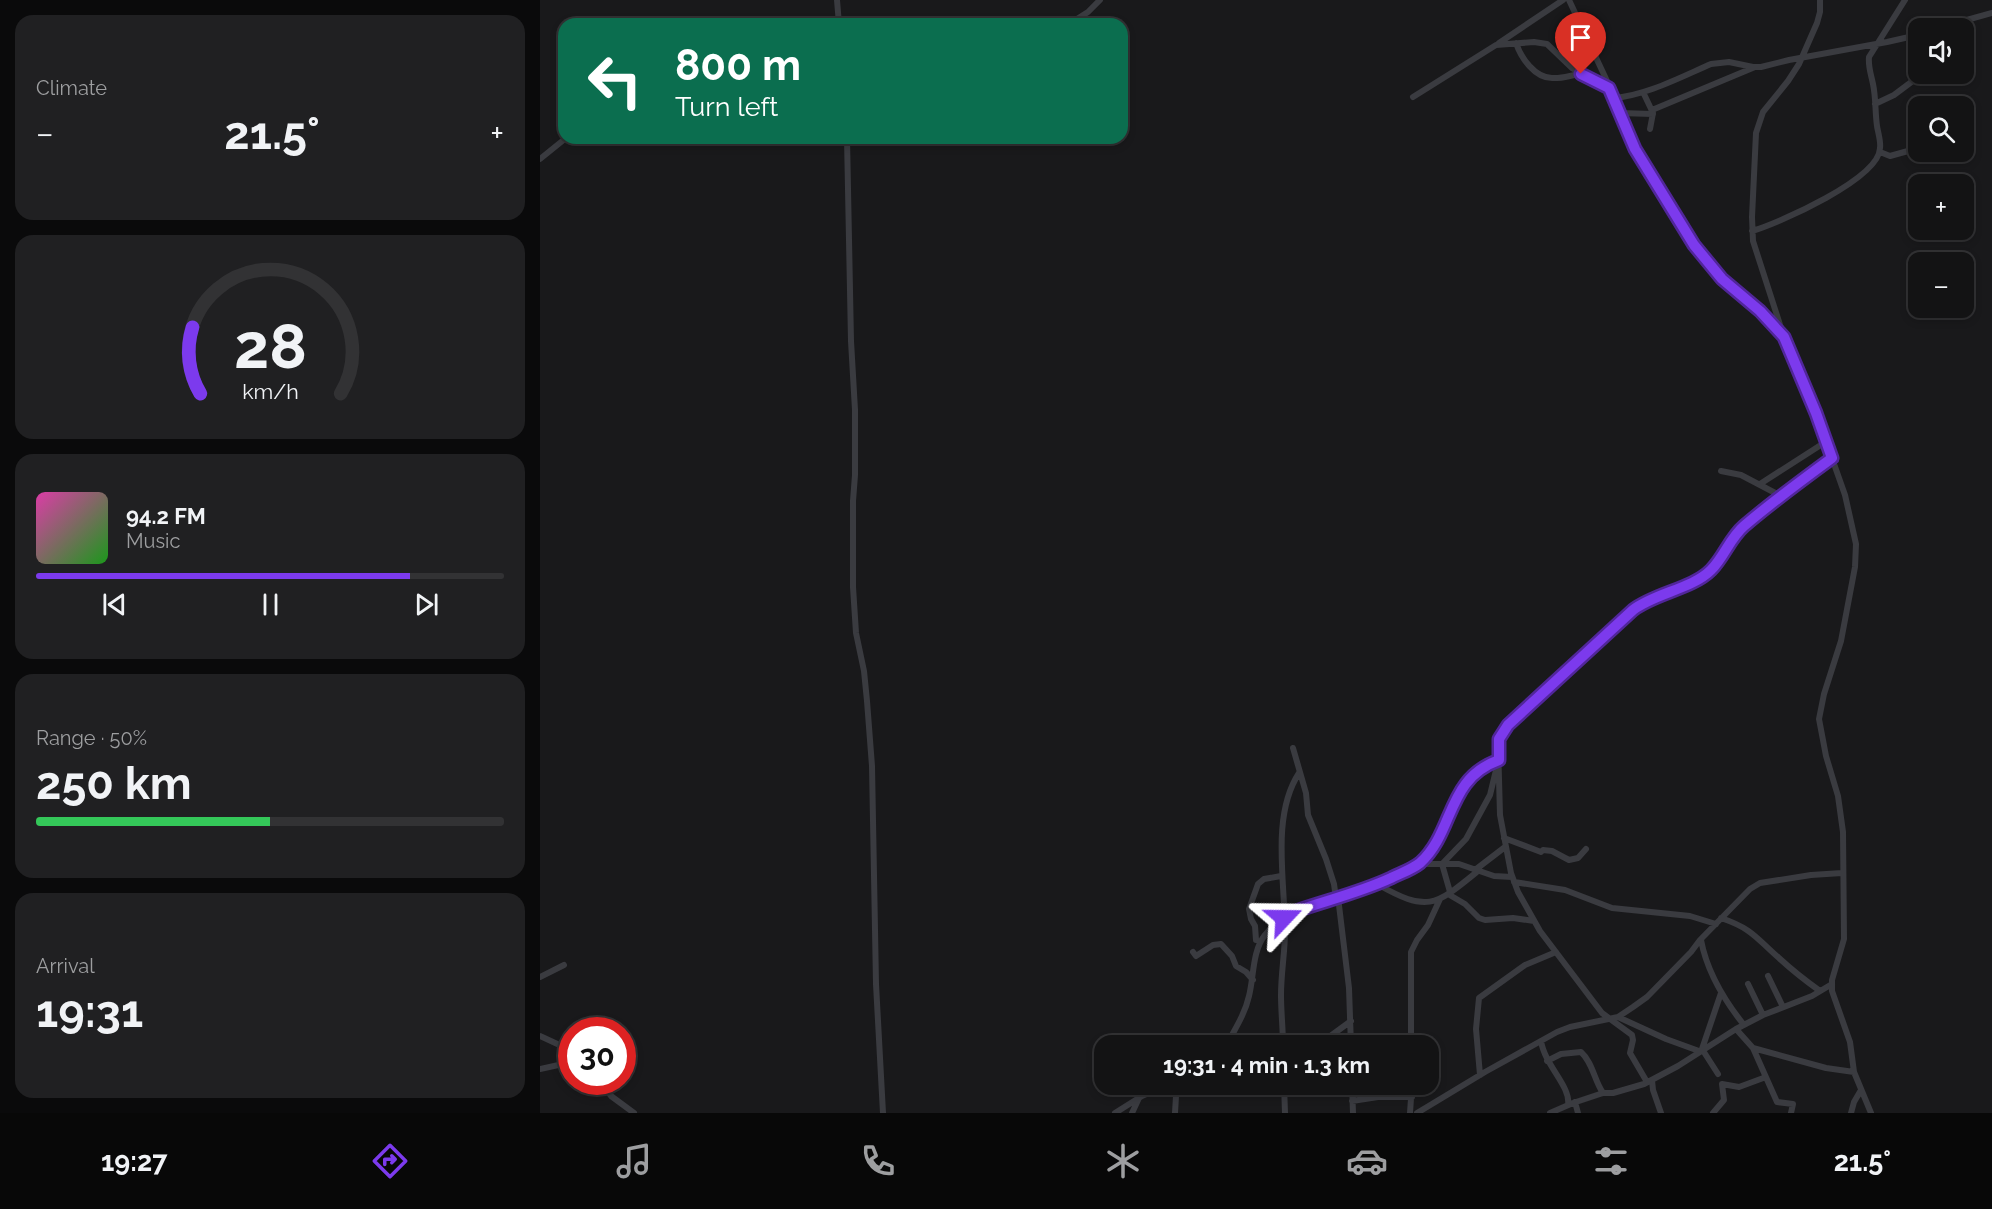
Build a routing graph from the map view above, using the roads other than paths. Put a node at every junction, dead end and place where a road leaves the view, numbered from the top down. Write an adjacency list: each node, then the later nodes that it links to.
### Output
1 (837, 0): 8 (street)
2 (1100, 0): 9 (street)
3 (1563, 0): 14 (street)
4 (1569, 0): 17 (street)
5 (1820, 0): 15 (street)
6 (1905, 0): 13 (street)
7 (1992, 13): 10 (street)
8 (838, 18)
9 (1079, 18)
10 (1974, 19)
11 (1908, 37): 13 (street)
12 (1516, 43): 14 (street); 18 (street); 18 (street)
13 (1878, 44): 15 (street); 25 (street)
14 (1496, 45): 23 (street)
15 (1802, 57): 16 (street); 34 (street)
16 (1756, 67): 22 (street); 26 (street)
17 (1602, 71): 19 (street); 21 (street)
18 (1581, 74): 19 (street)
19 (1592, 80): 21 (street)
20 (1910, 84): 25 (street)
21 (1609, 88): 24 (street)
22 (1642, 92): 24 (street); 26 (street)
23 (1413, 97)
24 (1613, 98): 27 (street)
25 (1875, 104): 32 (street)
26 (1653, 112): 27 (street); 28 (street)
27 (1619, 113): 35 (street)
28 (1650, 129)
29 (559, 144): 33 (street)
30 (847, 144): 111 (street)
31 (1908, 151): 32 (street)
32 (1880, 152): 34 (street)
33 (540, 159)
34 (1752, 231): 35 (street)
35 (1784, 337): 36 (street)
36 (1827, 441): 37 (street); 39 (street)
37 (1832, 458): 40 (street); 50 (street)
38 (1721, 471): 39 (street)
39 (1760, 484): 40 (street)
40 (1781, 496): 42 (street)
41 (1293, 748): 43 (street)
42 (1499, 760): 44 (street); 47 (street); 48 (street)
43 (1299, 773): 51 (street); 55 (street)
44 (1504, 838): 45 (street); 46 (street)
45 (1505, 847): 49 (street); 52 (street)
46 (1586, 849)
47 (1418, 864): 48 (street); 53 (street)
48 (1442, 864): 49 (street); 54 (street)
49 (1477, 870): 52 (street); 54 (street)
50 (1842, 873): 59 (street); 69 (street)
51 (1281, 876): 57 (street); 60 (street)
52 (1513, 880): 58 (street); 59 (street)
53 (1377, 884): 55 (street); 56 (street)
54 (1449, 893): 56 (street); 58 (street)
55 (1337, 898): 57 (street); 76 (street)
56 (1440, 899): 83 (street)
57 (1284, 918): 67 (street); 80 (street)
58 (1534, 921): 63 (street)
59 (1719, 921): 61 (street); 70 (street)
60 (1256, 940)
61 (1701, 940): 71 (street); 74 (street)
62 (1193, 952): 67 (street)
63 (1556, 952): 75 (street); 94 (street)
64 (564, 965): 66 (street)
65 (1768, 976): 72 (street)
66 (540, 977)
67 (1253, 980): 79 (street)
68 (1748, 984): 73 (street)
69 (1832, 984): 70 (street); 92 (street)
70 (1820, 991): 72 (street)
71 (1721, 993): 77 (street); 88 (street)
72 (1783, 1007): 73 (street)
73 (1763, 1015): 77 (street)
74 (1618, 1017): 75 (street); 88 (street)
75 (1609, 1019): 85 (street); 96 (street)
76 (1352, 1021): 81 (street); 82 (street)
77 (1744, 1025): 78 (street)
78 (1736, 1029): 87 (street); 88 (street)
79 (1232, 1035)
80 (1283, 1035)
81 (1333, 1035)
82 (1352, 1035)
83 (1411, 1035)
84 (540, 1036): 86 (street)
85 (1541, 1041): 89 (street); 94 (street)
86 (558, 1044)
87 (1753, 1048): 92 (street); 95 (street)
88 (1701, 1050): 93 (street); 96 (street)
89 (1547, 1061): 98 (street); 108 (street)
90 (558, 1065): 91 (street)
91 (540, 1069)
92 (1854, 1072): 97 (street)
93 (1718, 1074)
94 (1480, 1075): 118 (street)
95 (1766, 1077): 123 (street); 124 (street)
96 (1650, 1081): 98 (street); 109 (street)
97 (1861, 1090): 125 (street); 126 (street)
98 (1603, 1093): 107 (street)
99 (610, 1095): 110 (street)
100 (1145, 1095): 105 (street)
101 (1177, 1095): 114 (street)
102 (1284, 1095): 115 (street)
103 (1347, 1095): 106 (street)
104 (1412, 1097): 106 (street); 117 (street)
105 (1139, 1098): 112 (street); 113 (street)
106 (1352, 1098): 116 (street)
107 (1575, 1102): 108 (street); 120 (street)
108 (1568, 1105): 119 (street)
109 (1659, 1105): 121 (street); 122 (street)
110 (634, 1113)
111 (883, 1113)
112 (1115, 1113)
113 (1132, 1113)
114 (1175, 1113)
115 (1285, 1113)
116 (1353, 1113)
117 (1410, 1113)
118 (1417, 1113)
119 (1550, 1113)
120 (1578, 1113)
121 (1661, 1113)
122 (1667, 1113)
123 (1713, 1113)
124 (1791, 1113)
125 (1851, 1113)
126 (1871, 1113)

